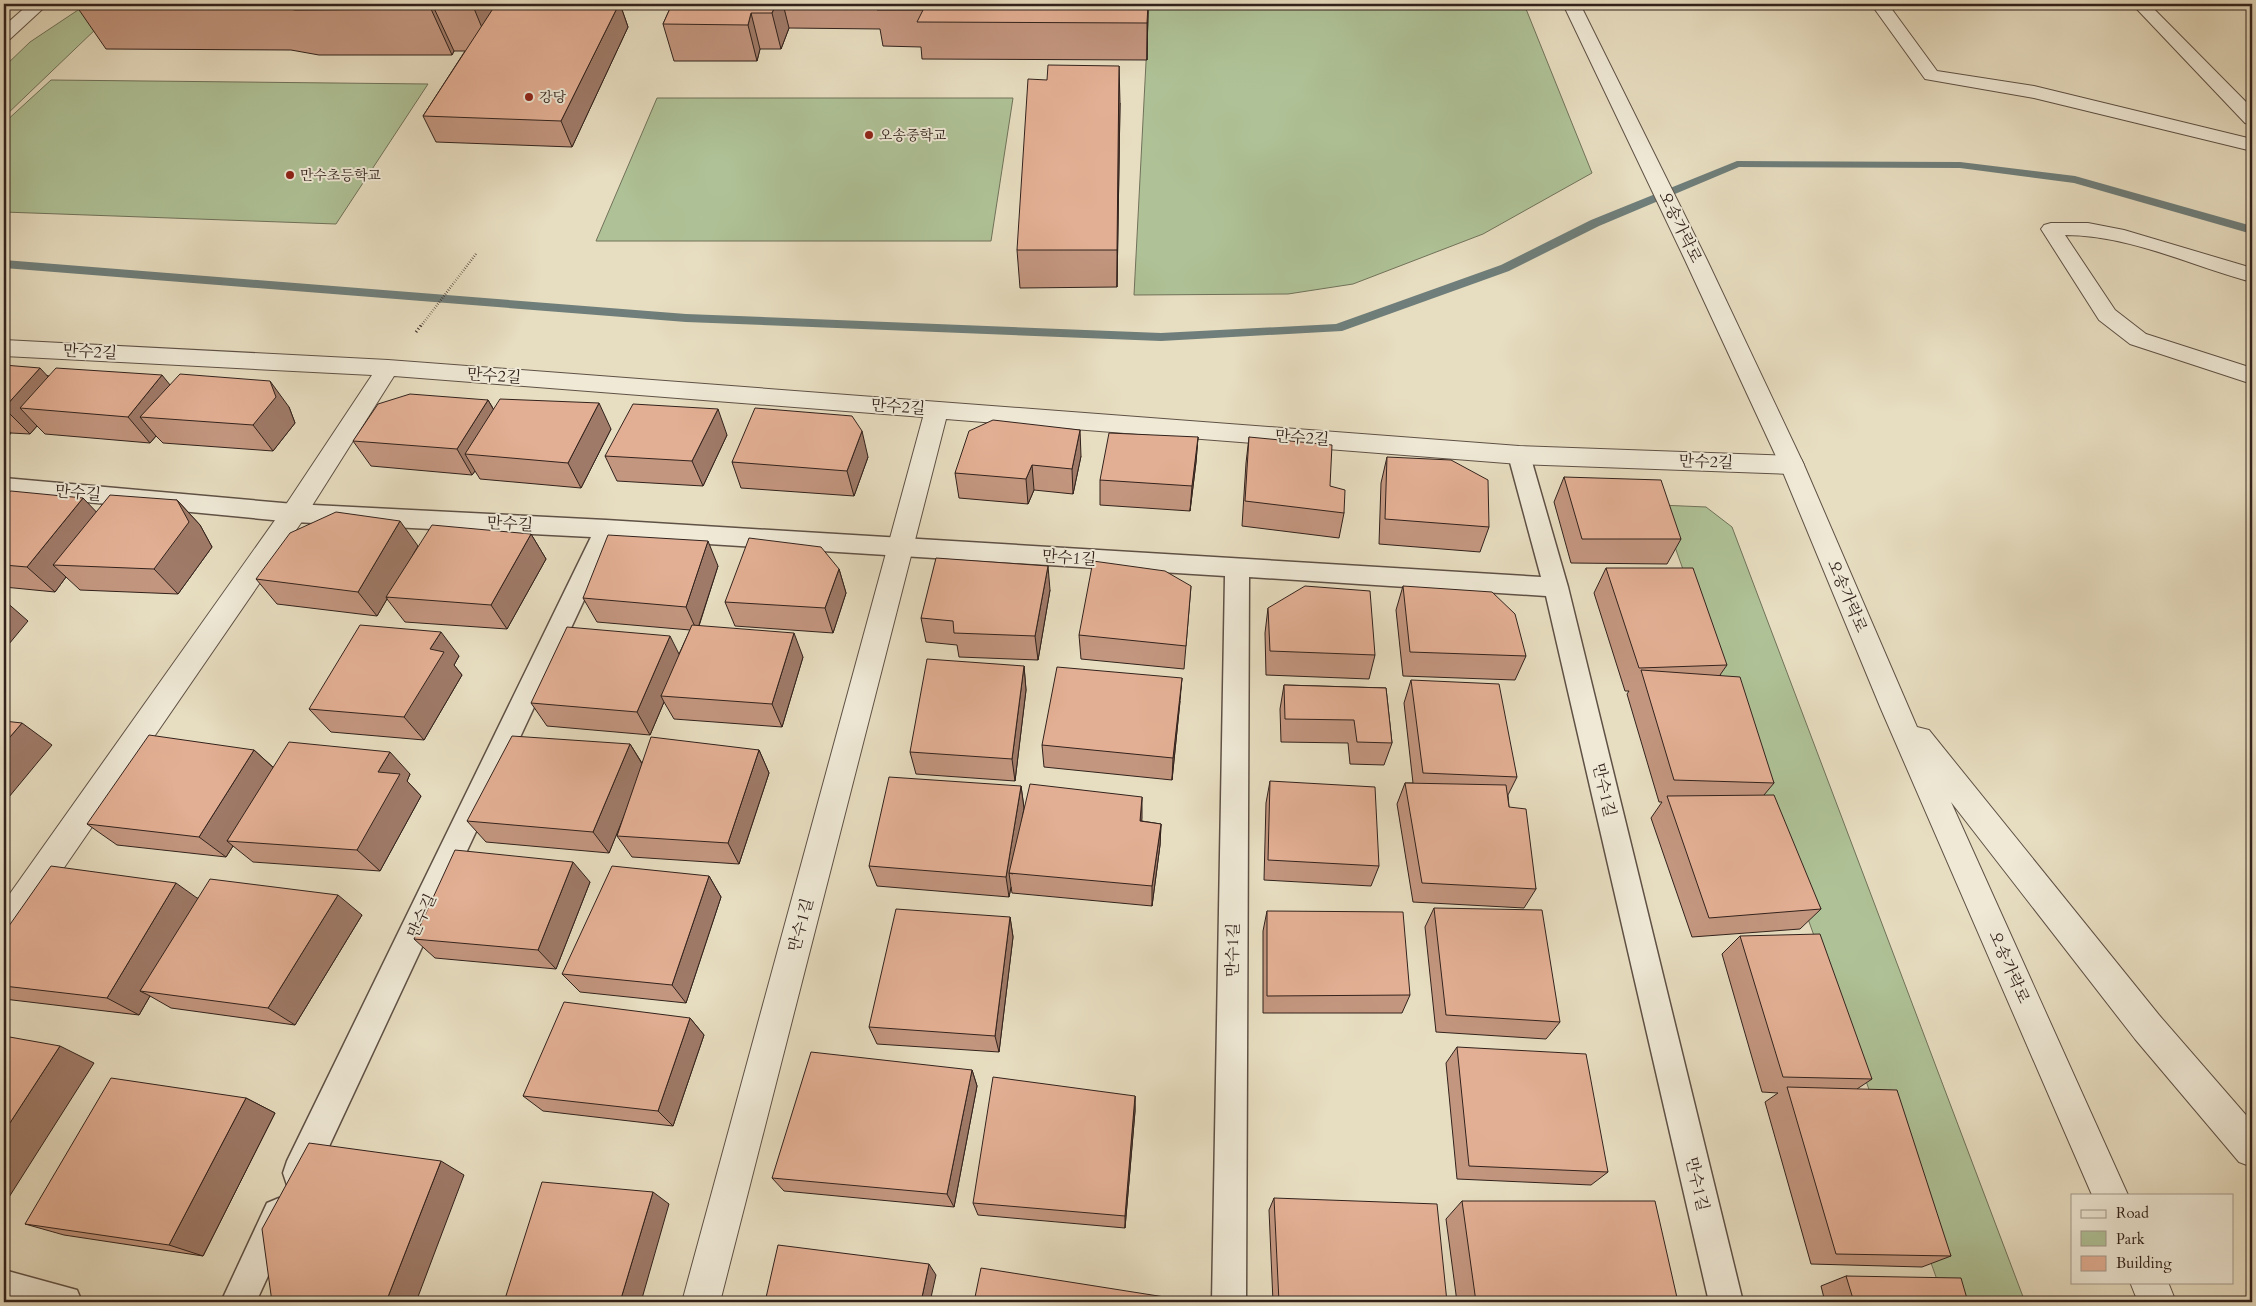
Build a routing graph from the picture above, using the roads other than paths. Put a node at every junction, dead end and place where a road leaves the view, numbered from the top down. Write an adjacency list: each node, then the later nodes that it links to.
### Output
1 (39, 4): 5 (street)
2 (1571, 4): 14 (street, 오송가락로)
3 (1879, 4): 7 (street)
4 (2140, 4): 6 (street)
5 (4, 35)
6 (2252, 119)
7 (2252, 145)
8 (2252, 275): 11 (street)
9 (4, 348): 10 (street, 만수2길)
10 (388, 368): 12 (street, 만수2길); 16 (street)
11 (2252, 376)
12 (937, 410): 13 (street, 만수2길); 18 (street, 만수1길)
13 (1518, 455): 14 (street, 만수2길); 20 (lane)
14 (1792, 465): 21 (street, 오송가락로)
15 (6, 490): 16 (lane, 만수길)
16 (294, 512): 17 (lane, 만수길); 22 (street)
17 (606, 529): 18 (lane, 만수길); 28 (lane, 만수길)
18 (901, 547): 19 (lane, 만수1길); 29 (street, 만수1길)
19 (1237, 568): 20 (lane, 만수1길); 30 (lane, 만수1길)
20 (1556, 587): 31 (lane, 만수1길)
21 (1895, 709): 23 (street); 24 (street, 오송가락로)
22 (4, 928)
23 (2252, 1149)
24 (2110, 1194)
25 (2150, 1284): 32 (street)
26 (4, 1287): 27 (lane)
27 (65, 1302)
28 (238, 1302)
29 (700, 1302)
30 (1229, 1302)
31 (1726, 1302)
32 (2157, 1302)

